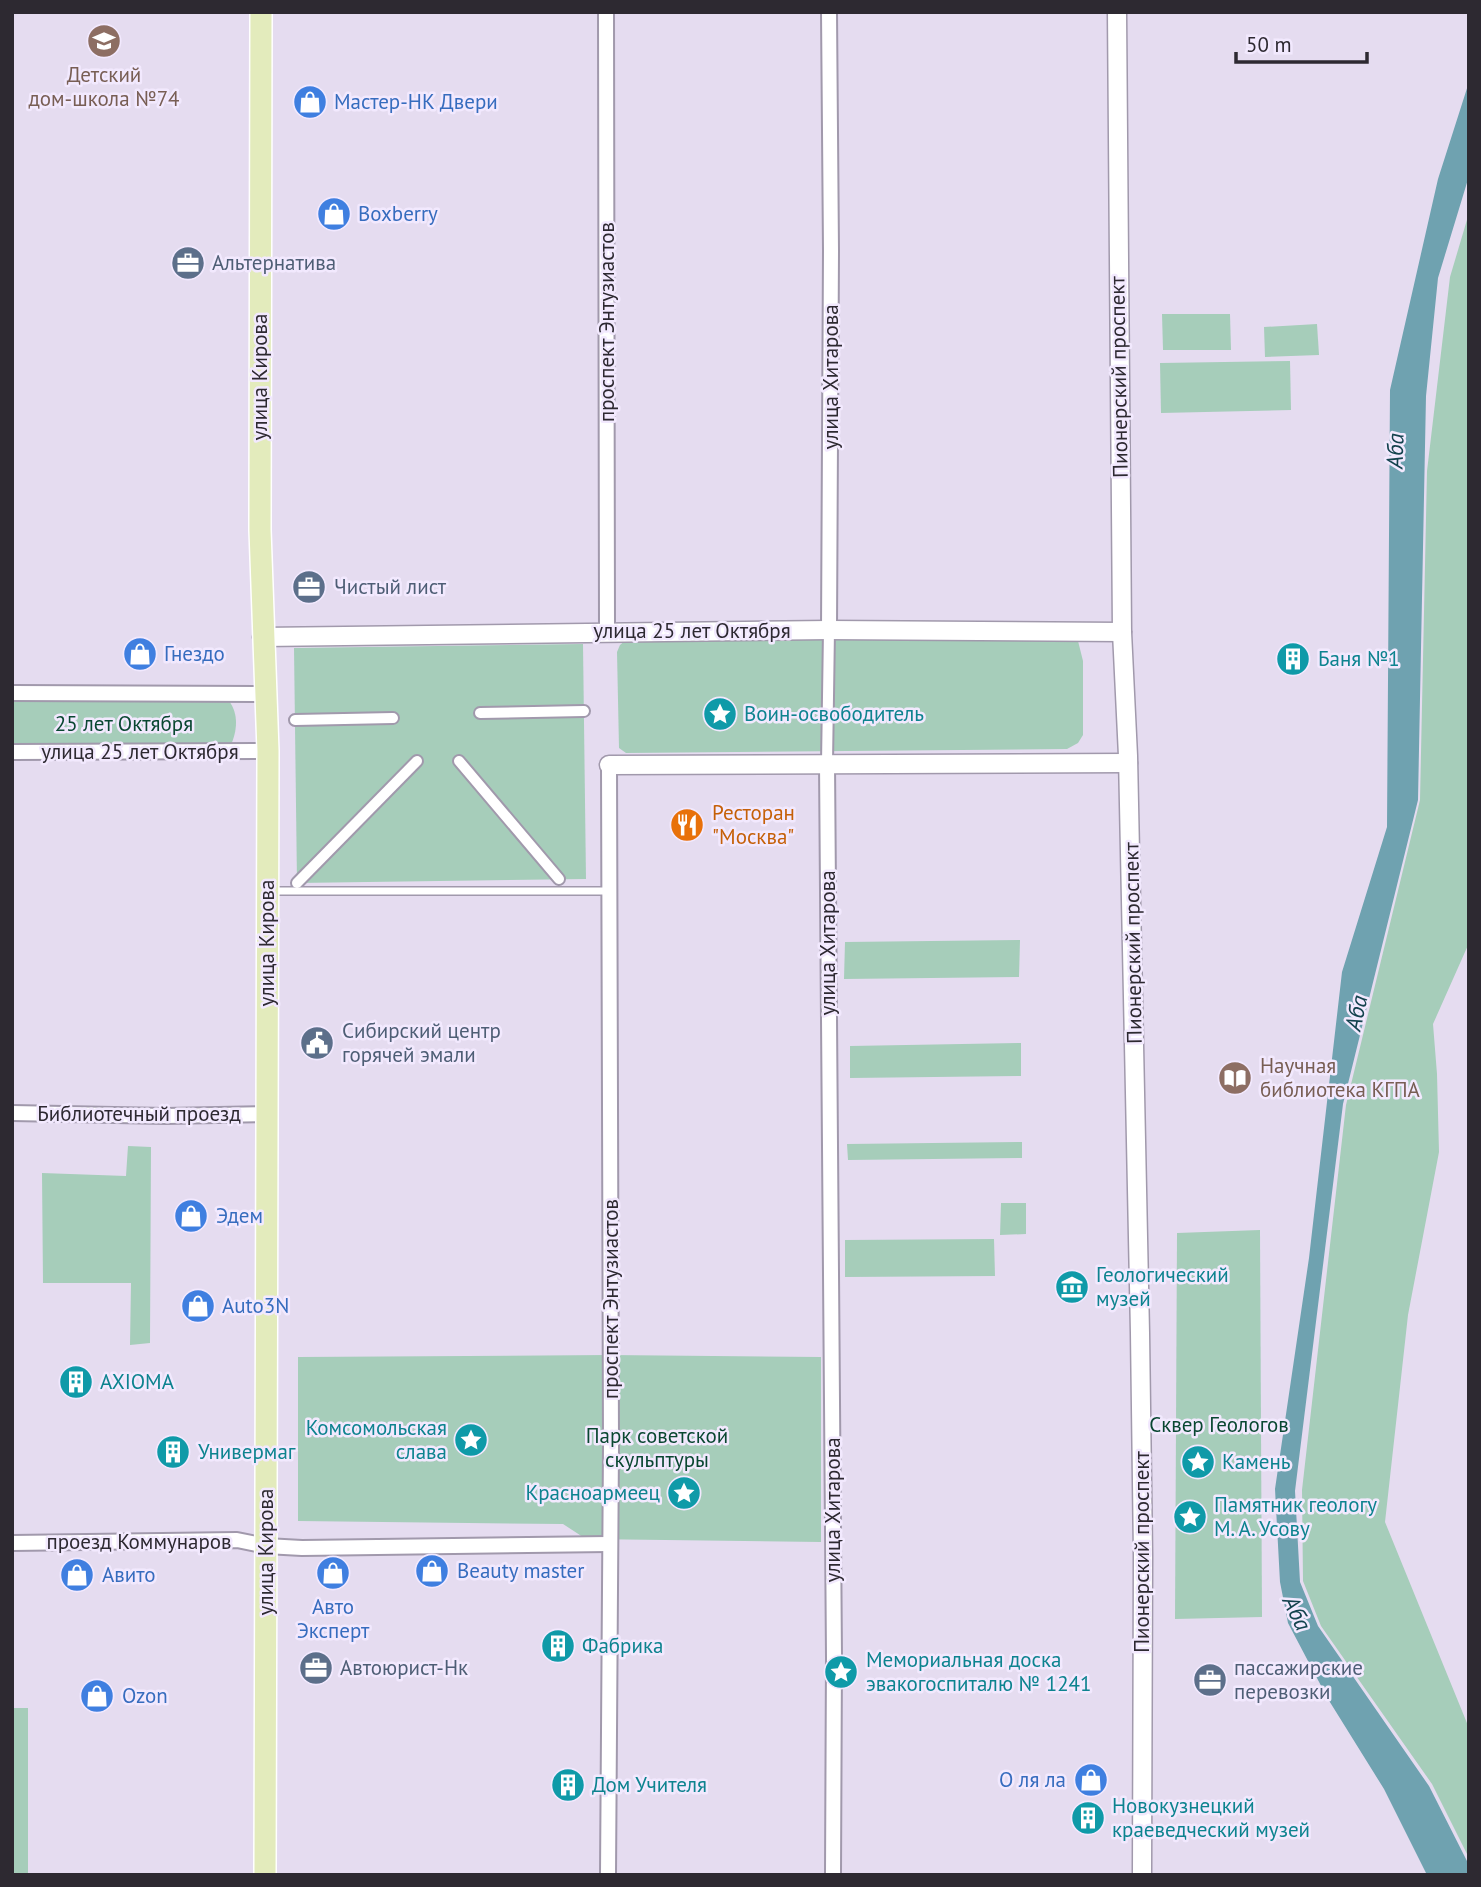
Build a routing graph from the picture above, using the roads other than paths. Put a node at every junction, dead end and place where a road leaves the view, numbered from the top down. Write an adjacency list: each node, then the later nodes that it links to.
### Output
1 (261, 12): 8 (main road, улица Кирова)
2 (606, 12): 6 (street, проспект Энтузиастов)
3 (829, 12): 5 (street, улица Хитарова)
4 (1116, 12): 7 (street, Пионерский проспект)
5 (829, 630): 6 (street, улица 25 лет Октября); 7 (street, улица 25 лет Октября); 19 (street, улица Хитарова)
6 (607, 632): 8 (street, улица 25 лет Октября)
7 (1122, 632): 20 (street, Пионерский проспект)
8 (262, 637): 10 (main road, улица Кирова)
9 (12, 693): 10 (street)
10 (264, 694): 15 (main road, улица Кирова)
11 (584, 711): 12 (street)
12 (481, 713)
13 (393, 718): 14 (street)
14 (295, 720)
15 (268, 751): 16 (street, улица 25 лет Октября); 24 (main road, улица Кирова)
16 (12, 752)
17 (417, 761): 23 (street)
18 (459, 761): 22 (street)
19 (827, 763): 20 (street); 21 (street); 33 (street, улица Хитарова)
20 (1128, 763): 34 (street, Пионерский проспект)
21 (609, 765): 25 (street, проспект Энтузиастов)
22 (559, 879)
23 (297, 883)
24 (267, 891): 25 (lane); 27 (main road, улица Кирова)
25 (610, 891): 29 (street, проспект Энтузиастов)
26 (12, 1113): 27 (street, Библиотечный проезд)
27 (266, 1114): 30 (main road, улица Кирова)
28 (12, 1543): 30 (street, проезд Коммунаров)
29 (609, 1544): 30 (street, проезд Коммунаров); 32 (street, проспект Энтузиастов)
30 (265, 1546): 31 (main road, улица Кирова)
31 (265, 1875)
32 (608, 1875)
33 (832, 1875)
34 (1142, 1875)

